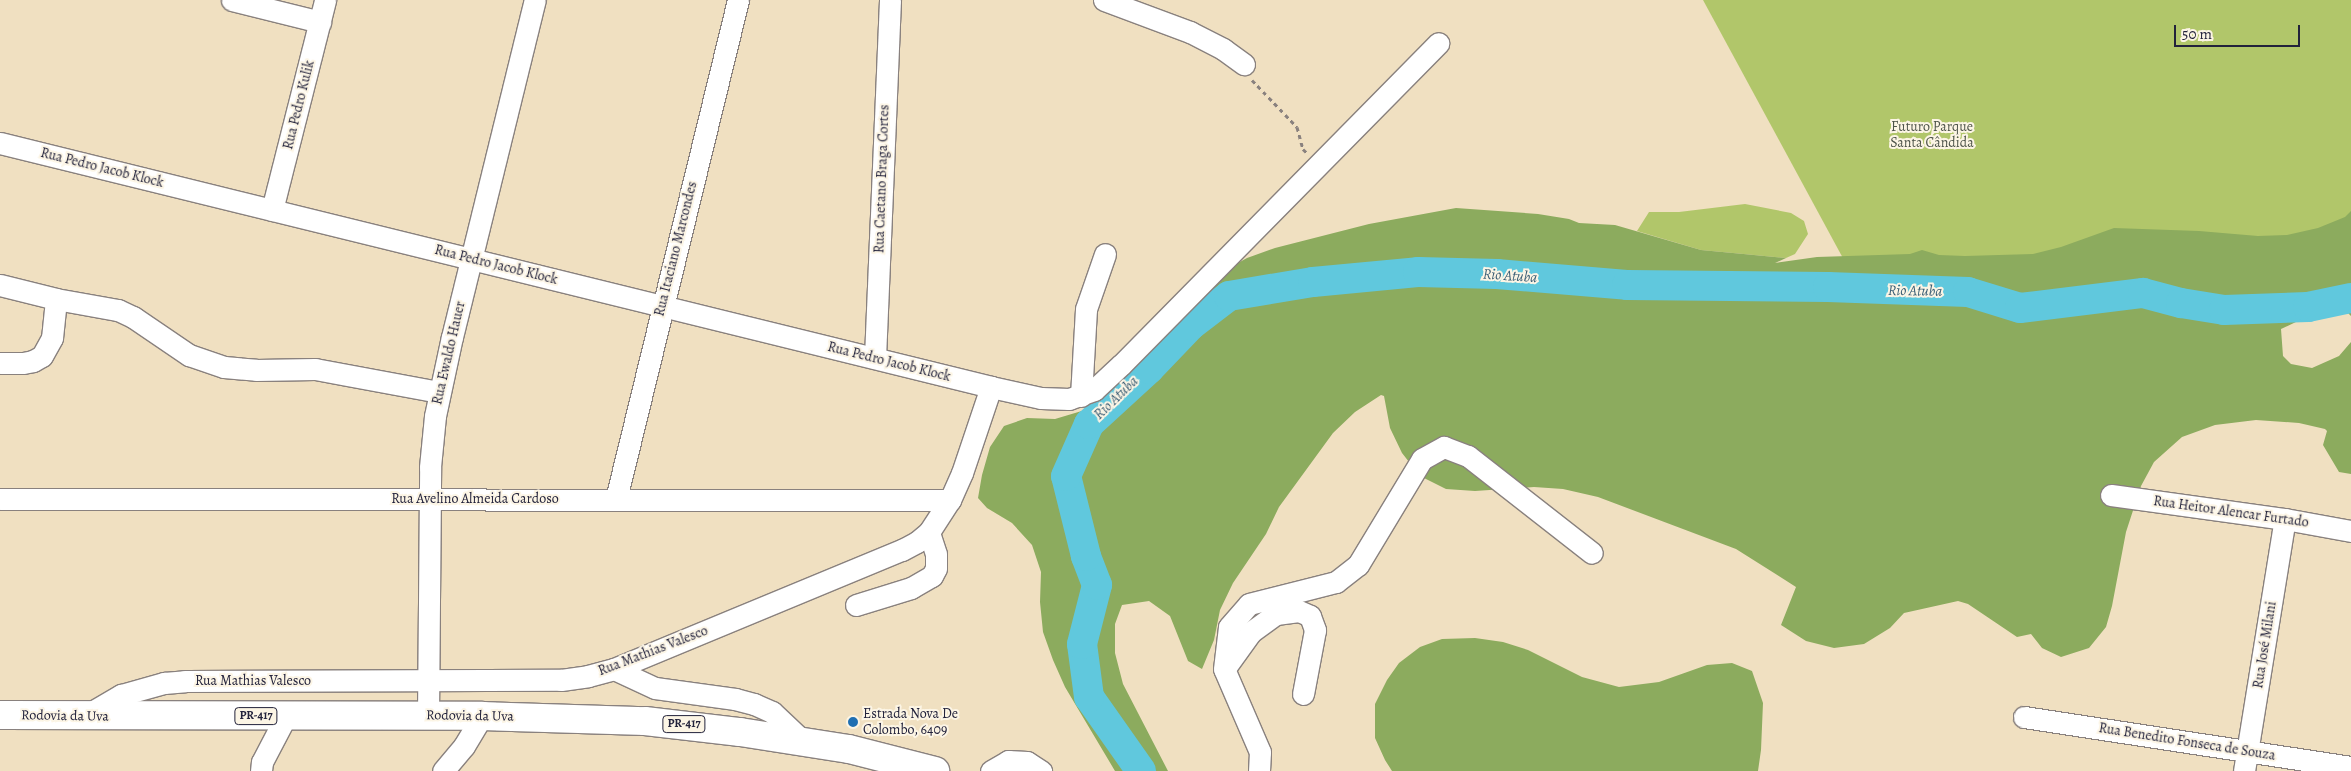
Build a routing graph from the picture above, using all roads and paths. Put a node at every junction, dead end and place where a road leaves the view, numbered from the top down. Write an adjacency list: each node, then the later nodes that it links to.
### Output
1 (232, 0): 7 (street)
2 (325, 0): 7 (street, Rua Pedro Kulik)
3 (535, 0): 14 (street, Rua Ewaldo Hauer)
4 (738, 0): 17 (street, Rua Itaciano Marcondes)
5 (890, 0): 18 (street, Rua Caetano Braga Cortes)
6 (1104, 0): 9 (street)
7 (320, 22): 12 (street, Rua Pedro Kulik)
8 (1438, 43): 11 (street)
9 (1244, 64): 11 (path)
10 (0, 143): 12 (street, Rua Pedro Jacob Klock)
11 (1320, 165): 22 (street)
12 (272, 210): 14 (street, Rua Pedro Jacob Klock)
13 (1105, 254): 22 (street)
14 (471, 259): 17 (street, Rua Pedro Jacob Klock); 21 (street, Rua Ewaldo Hauer)
15 (0, 285): 16 (street)
16 (56, 299): 19 (street); 21 (street)
17 (662, 306): 18 (street, Rua Pedro Jacob Klock); 26 (street, Rua Itaciano Marcondes)
18 (875, 358): 20 (street, Rua Pedro Jacob Klock)
19 (0, 363)
20 (991, 387): 22 (street, Rua Pedro Jacob Klock); 27 (street, Rua Mathias Valesco)
21 (439, 392): 25 (street, Rua Ewaldo Hauer)
22 (1081, 396)
23 (2111, 495): 28 (street, Rua Heitor Alencar Furtado)
24 (0, 499): 25 (street, Rua Avelino Almeida Cardoso)
25 (430, 499): 26 (street, Rua Avelino Almeida Cardoso); 35 (street, Rua Ewaldo Hauer)
26 (616, 499): 27 (street, Rua Avelino Almeida Cardoso)
27 (950, 500): 30 (street, Rua Mathias Valesco)
28 (2285, 519): 29 (street, Rua Heitor Alencar Furtado); 44 (street, Rua José Milani)
29 (2351, 531)
30 (929, 532): 32 (street); 33 (street, Rua Mathias Valesco)
31 (1592, 553): 34 (street)
32 (856, 605)
33 (614, 668): 35 (street, Rua Mathias Valesco); 43 (street)
34 (1224, 669): 36 (street); 51 (street)
35 (428, 681): 38 (street, Rua Mathias Valesco); 40 (street, Rua Ewaldo Hauer)
36 (1303, 694)
37 (0, 715): 38 (highway, Rodovia da Uva / PR-417)
38 (85, 716): 39 (highway, Rodovia da Uva / PR-417)
39 (286, 716): 40 (highway, Rodovia da Uva / PR-417); 46 (street)
40 (428, 716): 41 (highway, Rodovia da Uva / PR-417)
41 (482, 716): 43 (highway, Rodovia da Uva / PR-417); 47 (street)
42 (2024, 717): 44 (street, Rua Benedito Fonseca de Souza)
43 (804, 742): 48 (highway, Rodovia da Uva / PR-417)
44 (2249, 750): 45 (street, Rua Benedito Fonseca de Souza); 52 (street, Rua José Milani)
45 (2351, 767)
46 (261, 771)
47 (443, 771)
48 (935, 771)
49 (991, 771): 50 (street)
50 (1041, 771)
51 (1259, 771)
52 (2244, 771)

